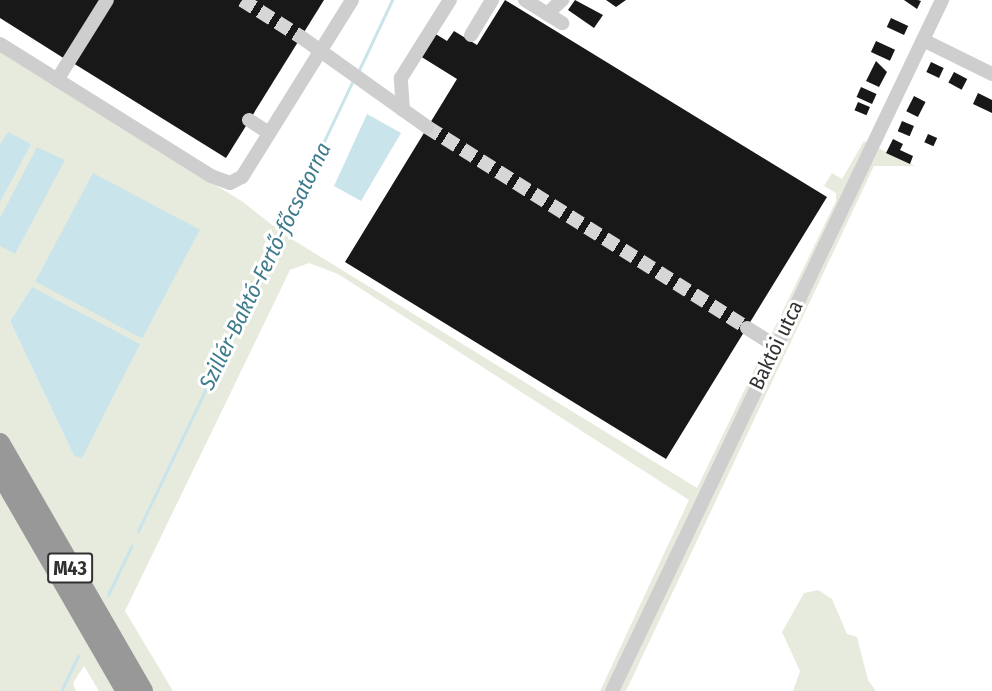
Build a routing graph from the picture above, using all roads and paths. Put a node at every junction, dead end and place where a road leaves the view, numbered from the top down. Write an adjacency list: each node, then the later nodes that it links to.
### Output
1 (107, 0): 16 (street)
2 (352, 0): 14 (street)
3 (450, 0): 17 (street)
4 (492, 0): 10 (street)
5 (525, 0): 8 (street)
6 (562, 0): 8 (street)
7 (942, 0): 12 (street, Baktói utca)
8 (547, 14): 9 (street)
9 (562, 23)
10 (471, 35)
11 (301, 37): 14 (street)
12 (923, 40): 15 (street); 22 (street, Baktói utca)
13 (0, 44): 16 (street)
14 (322, 50): 17 (street); 20 (street)
15 (992, 74)
16 (57, 80): 20 (street)
17 (403, 110): 19 (street)
18 (249, 120): 20 (street)
19 (427, 127)
20 (269, 133)
21 (747, 327): 22 (street)
22 (776, 346): 27 (street, Baktói utca)
23 (0, 443): 26 (highway, M43)
24 (0, 473): 25 (highway, M43)
25 (126, 691)
26 (143, 691)
27 (612, 691)

